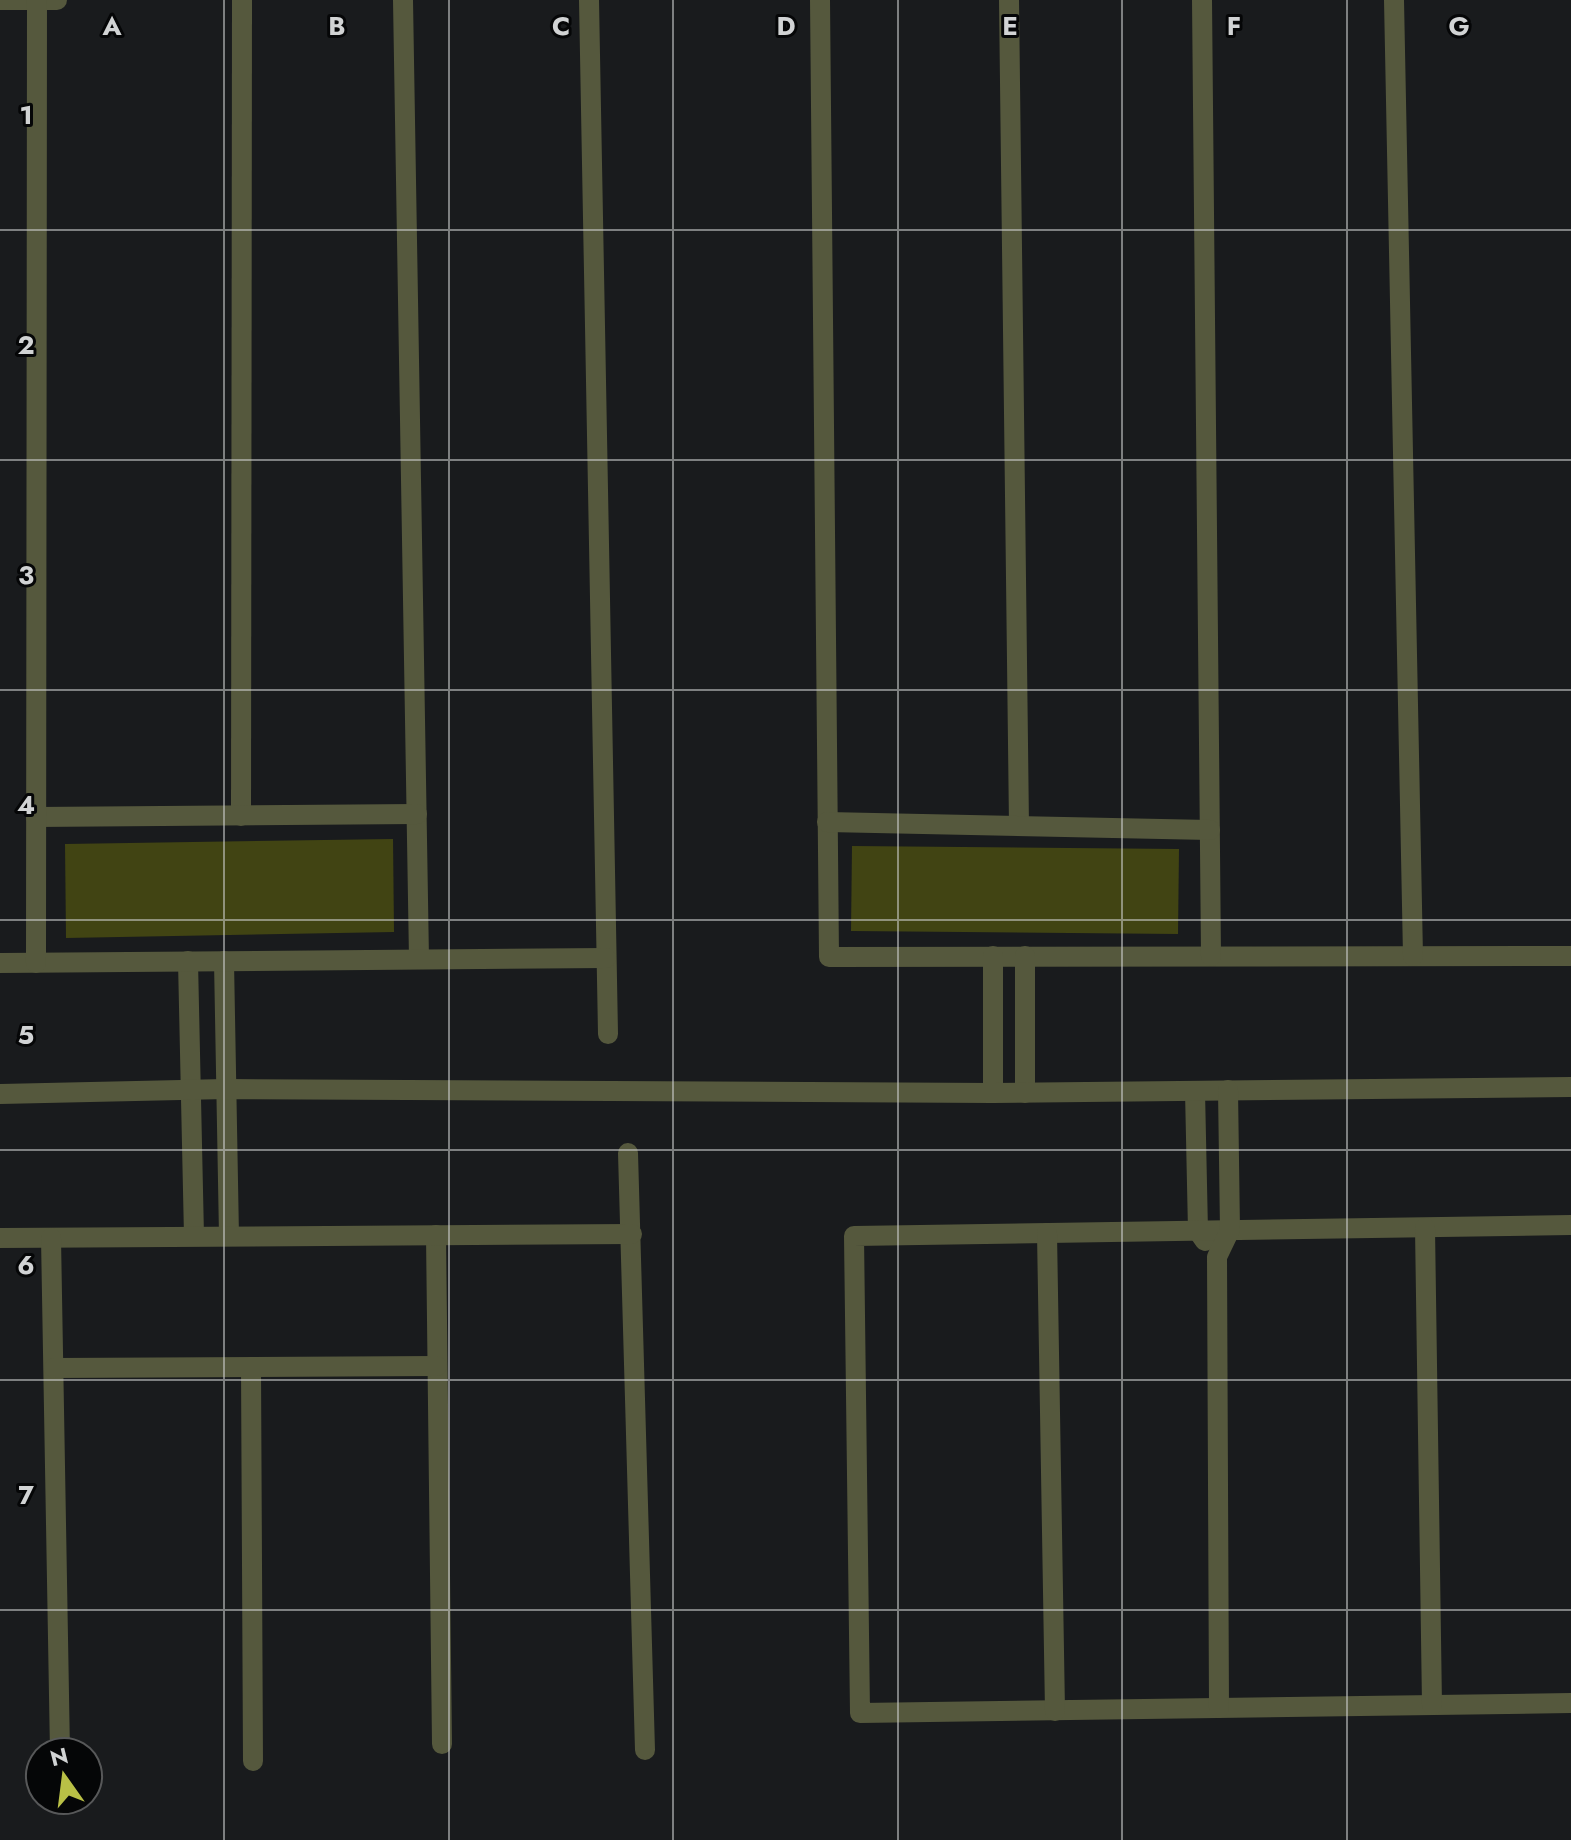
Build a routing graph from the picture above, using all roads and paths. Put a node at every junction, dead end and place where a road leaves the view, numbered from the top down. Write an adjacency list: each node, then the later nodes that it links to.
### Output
1 (0, 0): 2 (street)
2 (37, 0): 3 (street); 13 (street)
3 (57, 0)
4 (242, 0): 12 (street)
5 (403, 0): 11 (street)
6 (589, 0): 22 (street)
7 (820, 0): 14 (street)
8 (1009, 0): 15 (street)
9 (1202, 0): 16 (street)
10 (1394, 0): 20 (street)
11 (417, 814): 12 (street); 23 (street)
12 (241, 816): 13 (street)
13 (36, 817): 27 (street)
14 (827, 822): 15 (street); 17 (street)
15 (1019, 826): 16 (street)
16 (1210, 830): 19 (street)
17 (993, 956): 18 (street); 34 (street)
18 (1025, 956): 19 (street); 35 (street)
19 (1211, 956): 20 (street)
20 (1413, 956): 21 (street)
21 (1571, 956)
22 (606, 958): 23 (street); 28 (street)
23 (419, 959): 25 (street)
24 (188, 961): 25 (street); 27 (street); 30 (street)
25 (224, 961): 31 (street)
26 (0, 963): 27 (street)
27 (36, 963)
28 (608, 1034)
29 (1571, 1087): 32 (street)
30 (191, 1089): 31 (street); 36 (street); 45 (street)
31 (226, 1089): 34 (street); 46 (street)
32 (1228, 1090): 33 (street); 40 (street)
33 (1195, 1091): 35 (street); 41 (street)
34 (993, 1093): 35 (street)
35 (1025, 1093)
36 (0, 1094)
37 (628, 1153): 43 (street)
38 (1571, 1225): 39 (street)
39 (1425, 1228): 40 (street); 54 (street)
40 (1230, 1230): 41 (street); 49 (street)
41 (1198, 1231): 42 (street); 49 (street)
42 (1047, 1233): 56 (street); 56 (street)
43 (632, 1234): 44 (street); 59 (street)
44 (436, 1235): 46 (street); 50 (street)
45 (194, 1236): 46 (street); 48 (street)
46 (229, 1236)
47 (0, 1238): 48 (street)
48 (51, 1238): 52 (street)
49 (1217, 1257): 55 (street)
50 (437, 1366): 51 (street); 58 (street)
51 (251, 1367): 52 (street); 60 (street)
52 (54, 1368): 57 (street)
53 (1571, 1703): 54 (street)
54 (1432, 1705): 55 (street)
55 (1219, 1708): 56 (street)
56 (1055, 1711)
57 (60, 1736)
58 (442, 1744)
59 (645, 1750)
60 (253, 1761)

